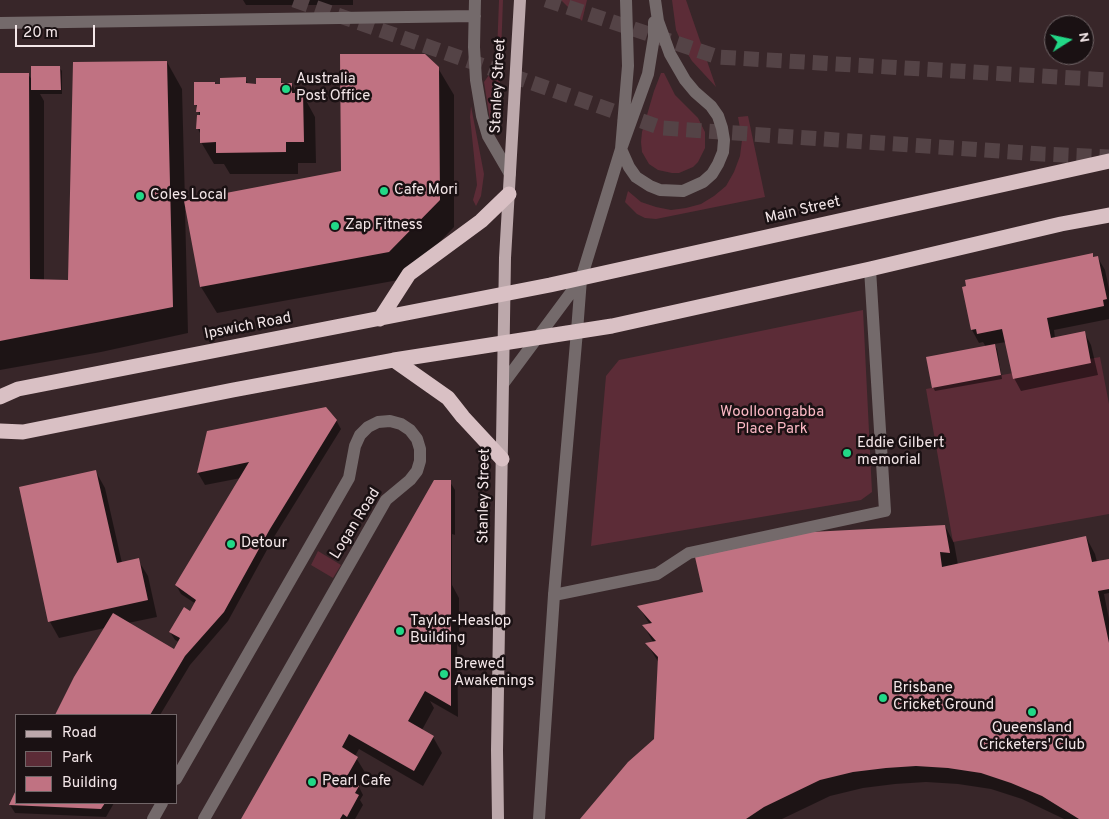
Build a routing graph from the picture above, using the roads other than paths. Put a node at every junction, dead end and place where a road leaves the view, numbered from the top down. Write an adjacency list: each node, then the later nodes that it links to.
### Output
1 (475, 0): 5 (street, Stanley Street)
2 (520, 0): 9 (main road, Stanley Street)
3 (626, 0): 7 (street)
4 (655, 0): 7 (street); 7 (street)
5 (475, 16): 6 (street); 9 (street, Stanley Street)
6 (0, 23)
7 (621, 149): 13 (street)
8 (1109, 161): 13 (highway, Main Street)
9 (510, 174): 10 (main road, Stanley Street)
10 (509, 194): 14 (main road, Stanley Street); 15 (highway)
11 (1109, 215): 12 (highway)
12 (870, 269): 16 (highway); 24 (street)
13 (581, 279): 14 (highway, Main Street); 16 (street); 17 (street)
14 (504, 295): 15 (highway, Ipswich Road); 18 (main road, Stanley Street)
15 (380, 319): 21 (highway, Ipswich Road)
16 (577, 331): 17 (highway); 24 (street)
17 (537, 338): 18 (highway); 20 (street)
18 (504, 343): 19 (highway); 20 (main road, Stanley Street)
19 (394, 360): 22 (highway); 23 (highway)
20 (503, 384): 23 (main road, Stanley Street)
21 (0, 397)
22 (0, 431)
23 (502, 459): 29 (main road, Stanley Street)
24 (554, 595): 30 (street)
25 (178, 776): 28 (street, Logan Road)
26 (161, 804): 27 (street)
27 (153, 819)
28 (204, 819)
29 (498, 819)
30 (539, 819)

